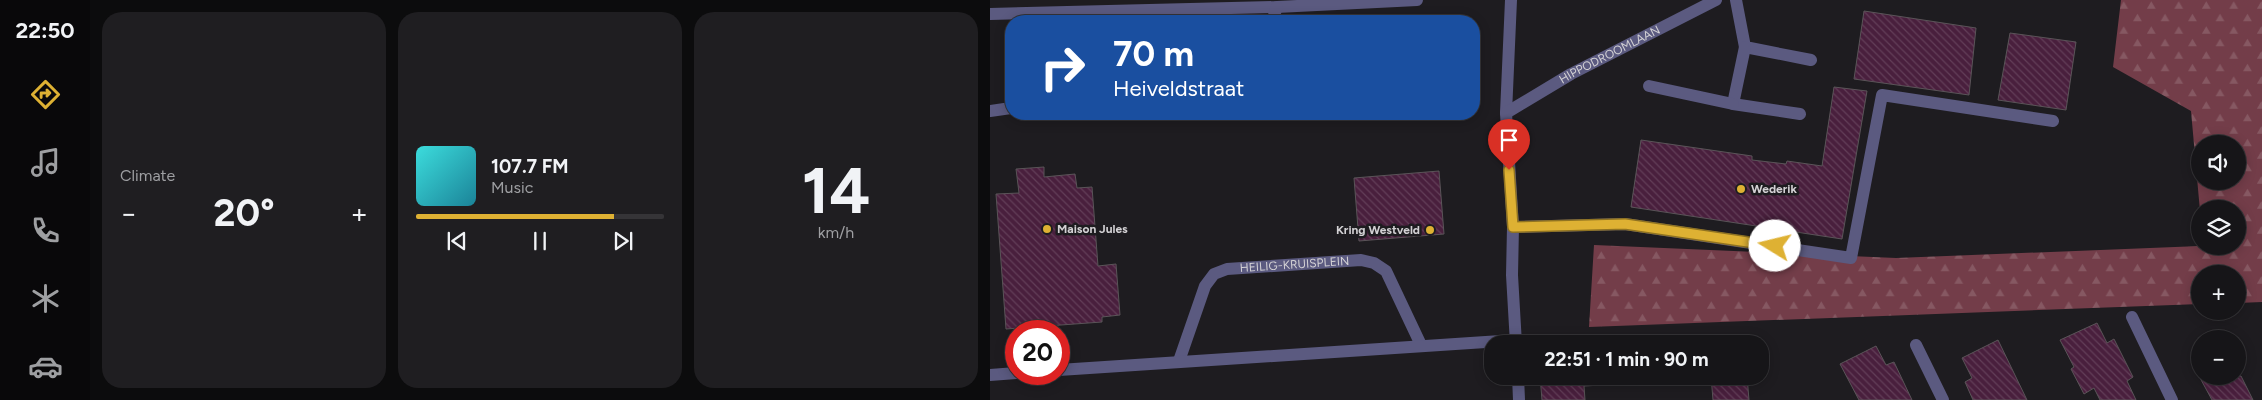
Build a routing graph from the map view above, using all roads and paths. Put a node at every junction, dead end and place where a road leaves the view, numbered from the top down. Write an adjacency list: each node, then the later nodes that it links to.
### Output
1 (1417, 0): 6 (street)
2 (1511, 0): 16 (street)
3 (1716, 0): 16 (street, HIPPODROOMLAAN)
4 (1736, 0): 10 (street)
5 (1244, 4): 6 (street); 7 (street)
6 (1277, 7): 9 (street)
7 (1153, 11): 8 (street)
8 (990, 14)
9 (1274, 15)
10 (1745, 47): 11 (street); 13 (street)
11 (1811, 60)
12 (1648, 86): 13 (street)
13 (1733, 104): 17 (street)
14 (1005, 109): 15 (street)
15 (990, 111)
16 (1506, 113): 19 (street)
17 (1800, 114)
18 (2053, 120): 19 (street)
19 (1513, 227): 21 (street)
20 (2132, 317): 32 (street)
21 (1516, 335)
22 (1484, 343): 23 (street)
23 (1421, 345): 25 (street); 25 (street, HEILIG-KRUISPLEIN)
24 (1916, 345): 31 (street)
25 (1179, 361): 26 (street)
26 (1070, 369)
27 (1005, 374): 28 (street)
28 (990, 375)
29 (1518, 385): 30 (street)
30 (1519, 400)
31 (1943, 400)
32 (2172, 400)

